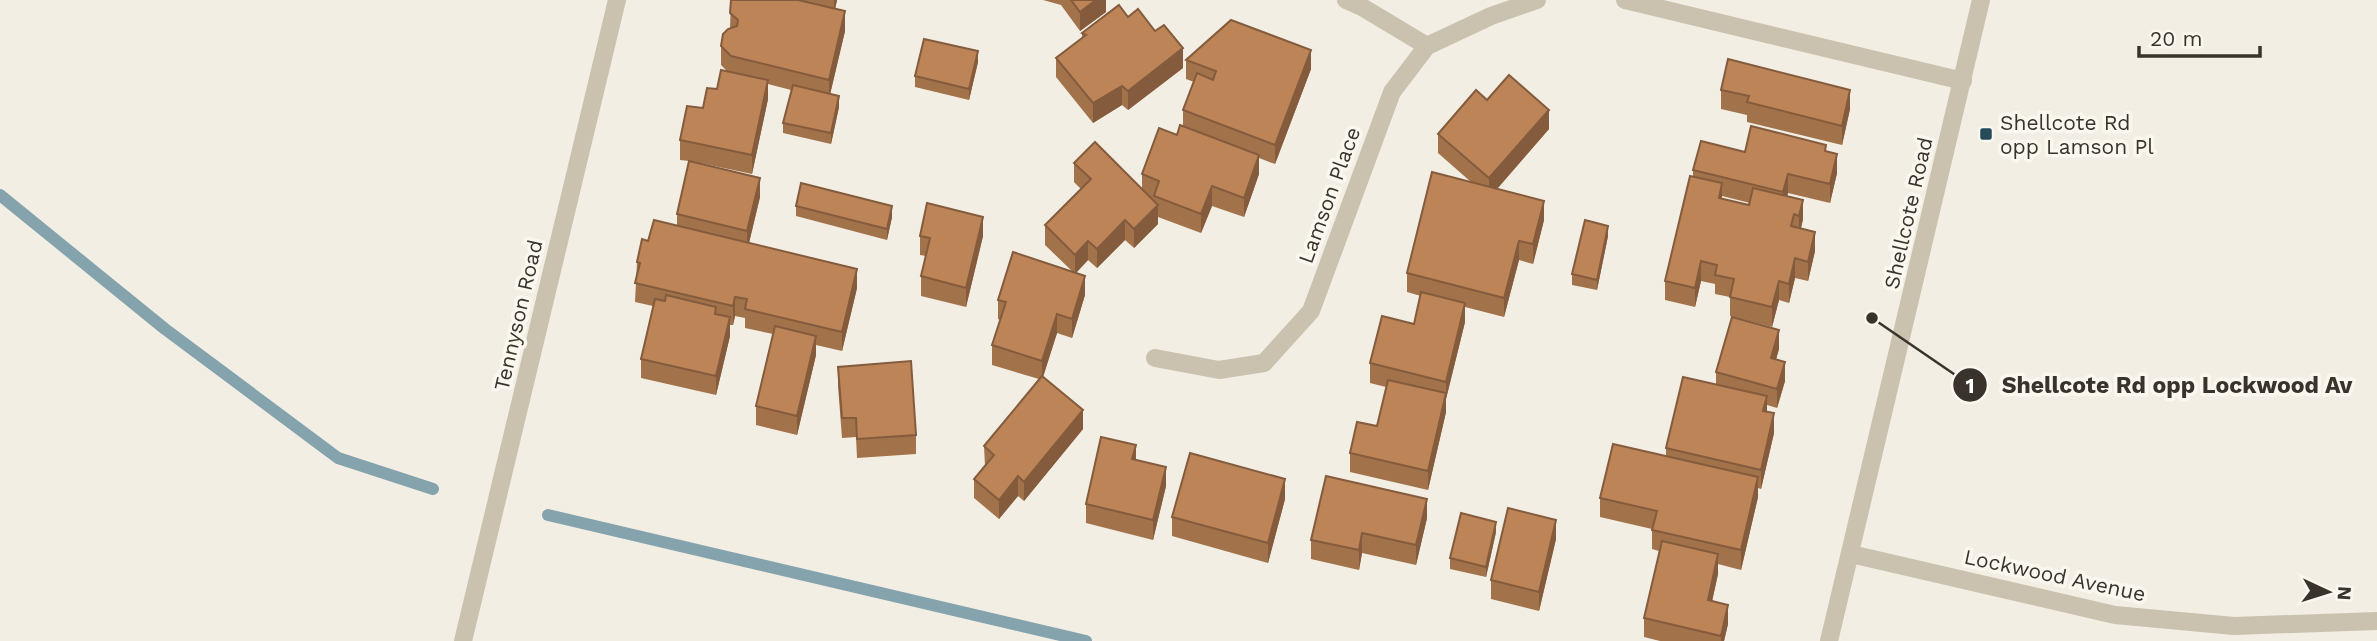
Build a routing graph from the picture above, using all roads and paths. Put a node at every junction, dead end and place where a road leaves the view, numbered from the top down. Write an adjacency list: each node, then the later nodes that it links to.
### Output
1 (617, 0): 11 (street, Tennyson Road)
2 (1346, 0): 6 (street)
3 (1537, 0): 6 (street, Lamson Place)
4 (1625, 0): 7 (street)
5 (1981, 0): 7 (street, Shellcote Road)
6 (1427, 46): 8 (street, Lamson Place)
7 (1962, 81): 9 (street, Shellcote Road)
8 (1155, 358)
9 (1851, 554): 10 (street, Lockwood Avenue); 12 (street, Shellcote Road)
10 (2377, 621)
11 (463, 641)
12 (1829, 641)

